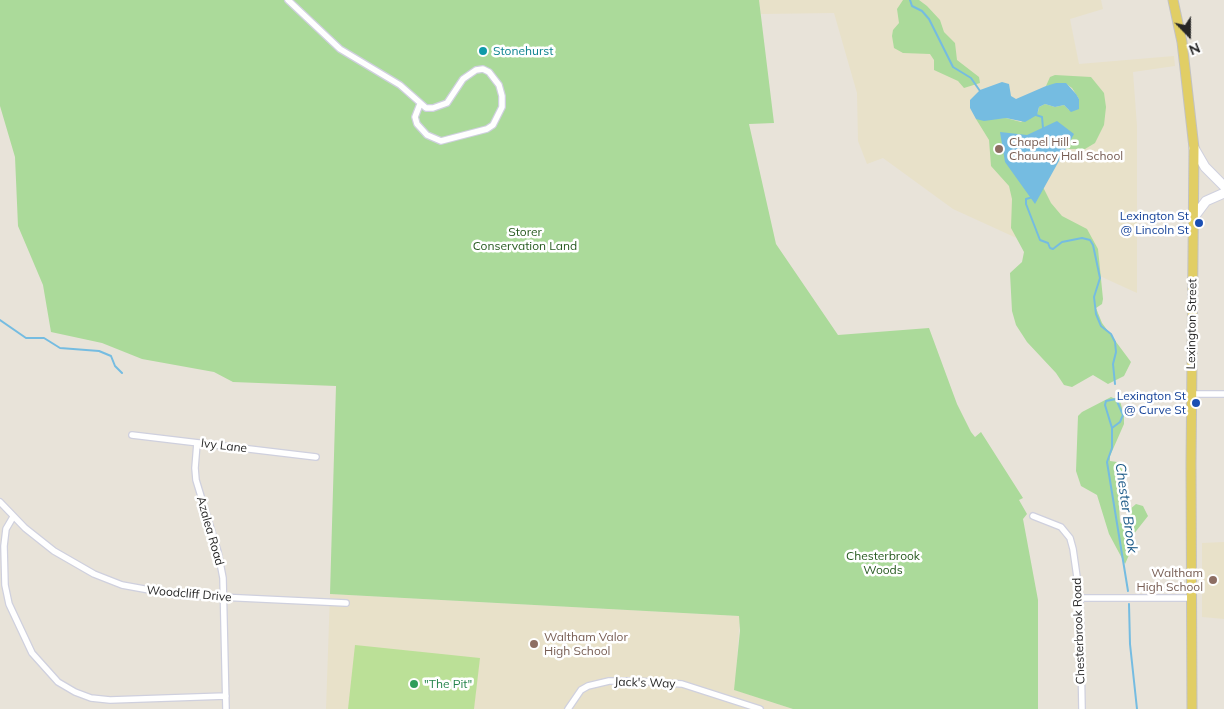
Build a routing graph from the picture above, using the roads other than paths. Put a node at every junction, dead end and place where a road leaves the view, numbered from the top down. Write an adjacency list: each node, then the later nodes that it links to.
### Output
1 (288, 0): 3 (street)
2 (1173, 0): 4 (main road, Lexington Street)
3 (420, 104): 3 (street)
4 (1194, 148): 5 (street); 7 (main road, Lexington Street)
5 (1224, 186)
6 (1224, 194): 7 (street)
7 (1194, 217): 8 (main road, Lexington Street)
8 (1192, 394): 9 (street); 18 (main road, Lexington Street)
9 (1224, 394)
10 (132, 435): 11 (street, Ivy Lane)
11 (197, 443): 12 (street, Ivy Lane); 16 (street, Azalea Road)
12 (316, 457)
13 (0, 502): 15 (street, Woodcliff Drive)
14 (1033, 516): 17 (street, Chesterbrook Road)
15 (14, 517): 16 (street, Woodcliff Drive); 20 (street)
16 (223, 598): 19 (street, Woodcliff Drive); 20 (street, Azalea Road)
17 (1080, 598): 18 (street); 24 (street, Chesterbrook Road)
18 (1191, 598): 25 (main road, Lexington Street)
19 (346, 603)
20 (226, 696): 21 (street, Azalea Road)
21 (226, 709)
22 (568, 709): 23 (street, Jack's Way)
23 (760, 709)
24 (1082, 709)
25 (1192, 709)

